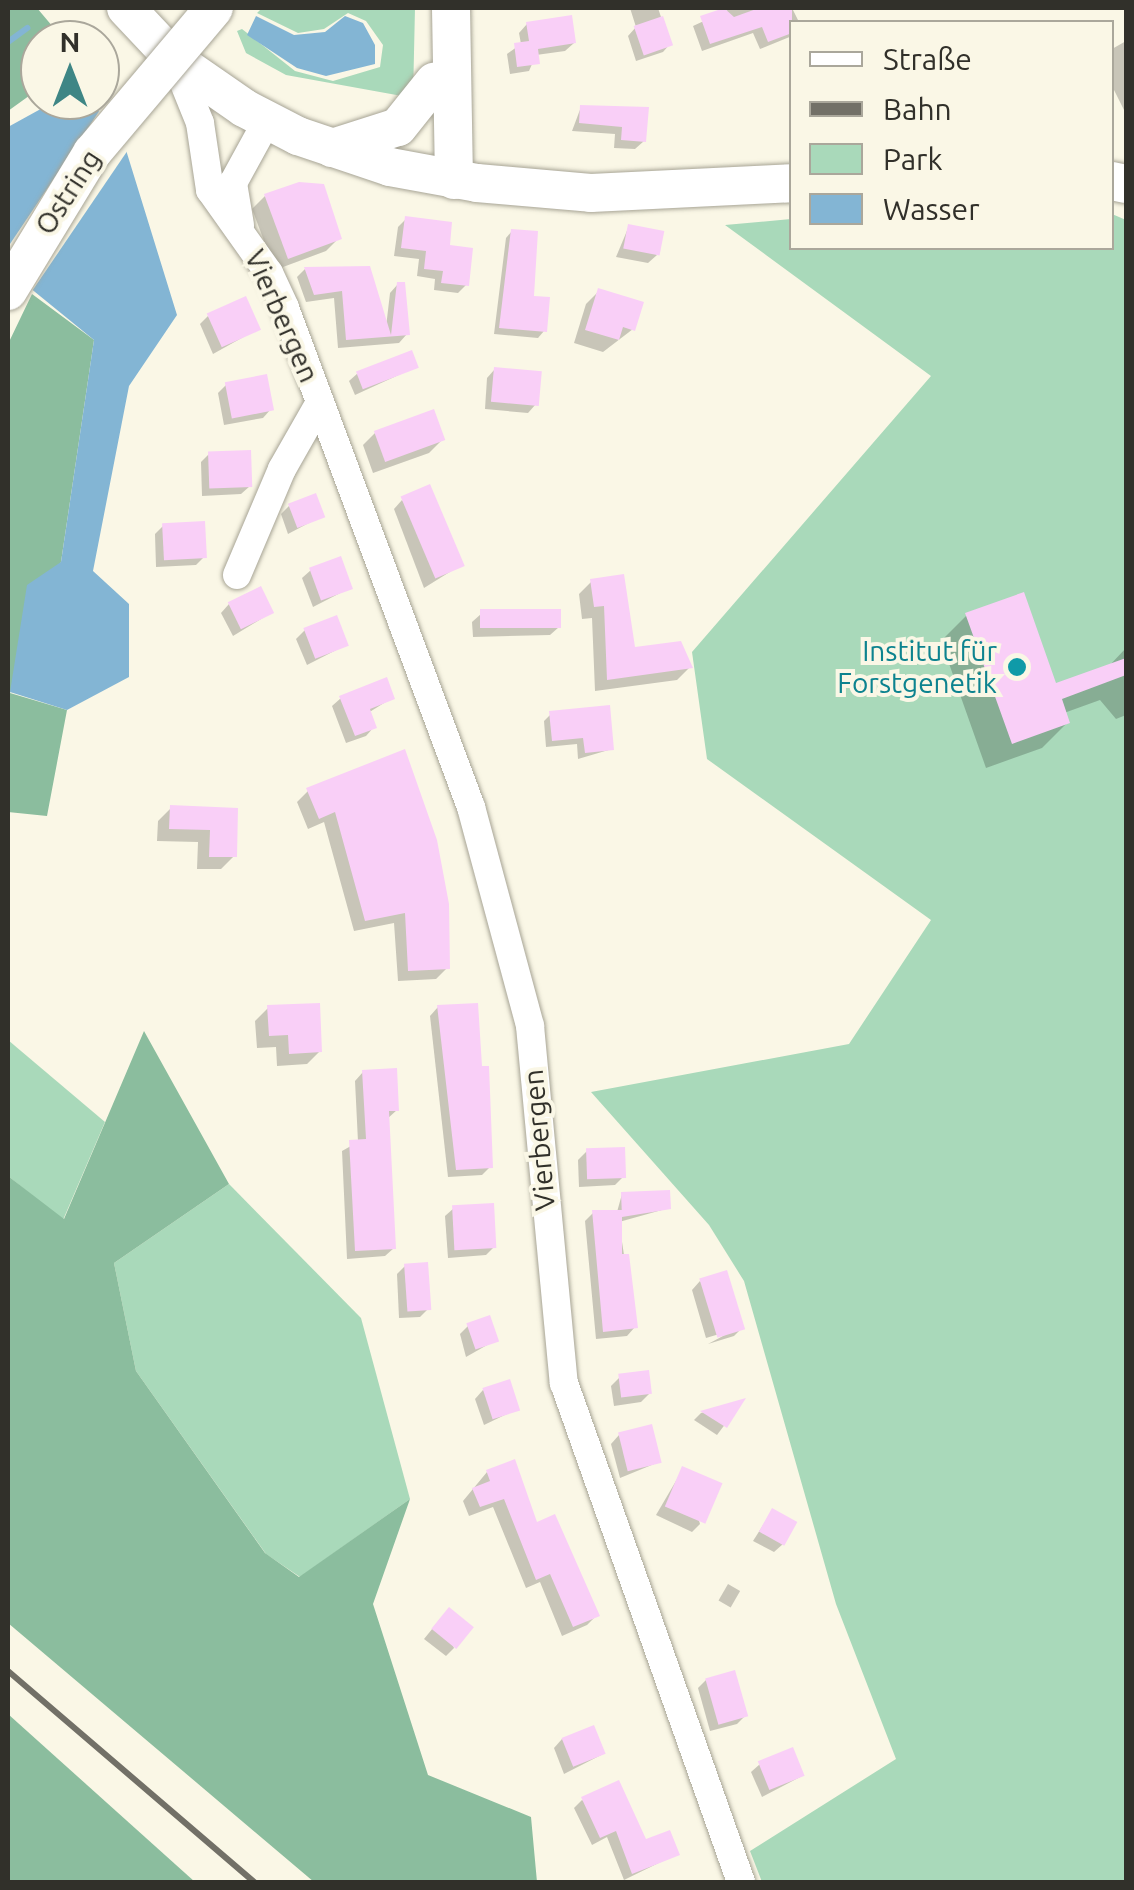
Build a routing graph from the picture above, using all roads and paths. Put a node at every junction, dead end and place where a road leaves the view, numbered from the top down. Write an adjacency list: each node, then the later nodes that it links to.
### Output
1 (126, 8): 5 (main road)
2 (214, 8): 15 (main road, Ostring, bridge)
3 (431, 8): 6 (main road)
4 (451, 8): 8 (main road)
5 (174, 60): 7 (main road); 10 (street, Vierbergen)
6 (434, 82): 9 (main road); 11 (main road)
7 (255, 114): 9 (main road); 10 (street); 14 (street, Vierbergen)
8 (458, 130): 11 (main road); 13 (main road)
9 (332, 148): 11 (main road)
10 (207, 150): 14 (street, Vierbergen)
11 (444, 178): 13 (main road)
12 (789, 183): 13 (main road)
13 (542, 191)
14 (242, 231): 16 (street, Vierbergen)
15 (8, 291)
16 (320, 402): 17 (street, Vierbergen); 18 (street, Vierbergen)
17 (237, 575)
18 (741, 1882)

